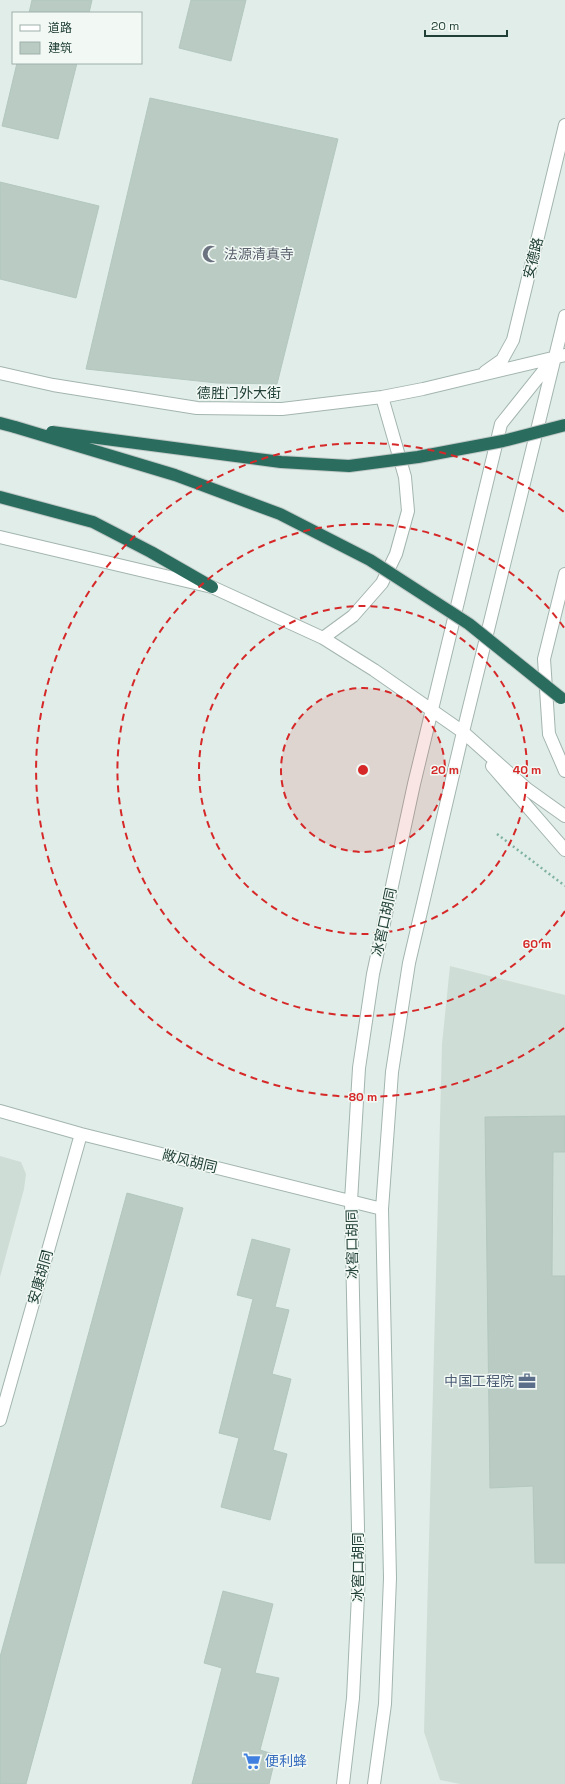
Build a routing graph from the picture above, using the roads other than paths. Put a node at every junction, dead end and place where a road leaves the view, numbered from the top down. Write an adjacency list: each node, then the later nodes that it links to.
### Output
1 (565, 125): 5 (street, 安德路)
2 (565, 316): 3 (street)
3 (560, 356): 5 (street, 德胜门外大街); 16 (street, 冰窖口胡同); 17 (street)
4 (0, 373): 6 (street, 德胜门外大街)
5 (479, 377): 6 (street, 德胜门外大街)
6 (382, 397): 14 (street)
7 (0, 423): 9 (highway)
8 (565, 425): 9 (highway, bridge)
9 (15, 427): 15 (highway, bridge)
10 (0, 497): 13 (highway)
11 (0, 536): 13 (street)
12 (565, 574): 18 (street)
13 (212, 587): 14 (street)
14 (324, 638): 16 (street)
15 (565, 702)
16 (431, 710): 17 (street); 23 (street, 冰窖口胡同)
17 (463, 732): 19 (street); 20 (street); 24 (street)
18 (565, 770)
19 (565, 816)
20 (565, 850)
21 (0, 1111): 22 (street, 敞风胡同)
22 (81, 1134): 23 (street, 敞风胡同); 25 (street, 安康胡同)
23 (351, 1201): 24 (street, 敞风胡同); 26 (street, 冰窖口胡同)
24 (382, 1209): 27 (street)
25 (0, 1420)
26 (343, 1784)
27 (374, 1784)

